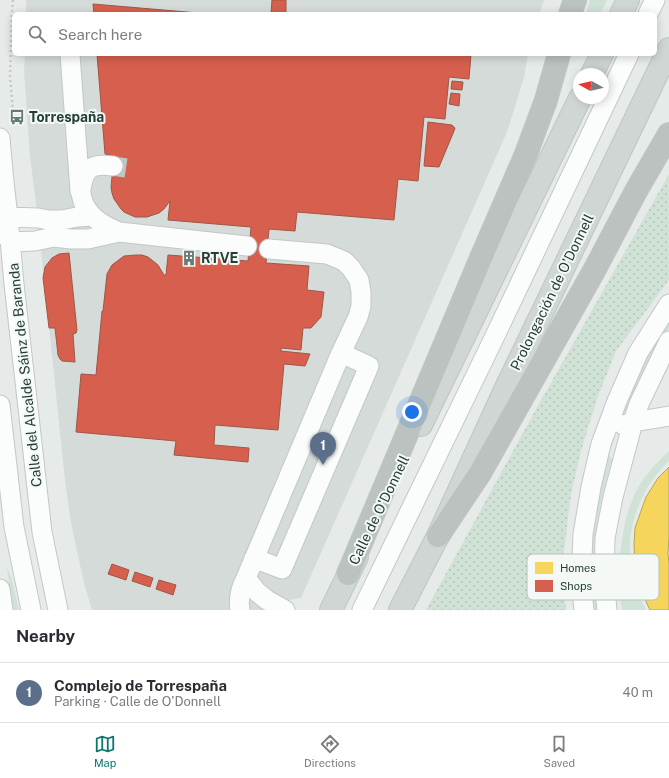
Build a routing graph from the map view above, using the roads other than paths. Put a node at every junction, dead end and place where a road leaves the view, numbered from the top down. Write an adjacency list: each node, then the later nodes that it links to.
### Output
1 (574, 0): 4 (highway)
2 (628, 0): 5 (main road)
3 (655, 0): 6 (street)
4 (571, 12)
5 (622, 12)
6 (649, 12)
7 (669, 49): 31 (main road, Prolongación de O'Donnell)
8 (70, 56): 17 (street)
9 (558, 56): 35 (highway)
10 (601, 56): 12 (main road)
11 (628, 56): 46 (street, Calle de O'Donnell)
12 (595, 68)
13 (577, 104): 35 (main road, Calle de O'Donnell)
14 (7, 132): 19 (street, Calle del Alcalde Sáinz de Baranda)
15 (669, 134): 31 (highway)
16 (113, 166): 17 (street)
17 (80, 191): 18 (street)
18 (92, 216): 19 (street); 20 (street)
19 (4, 222): 21 (street, Calle del Alcalde Sáinz de Baranda)
20 (119, 232): 21 (street); 22 (street)
21 (11, 242): 44 (street, Calle del Alcalde Sáinz de Baranda)
22 (247, 246)
23 (270, 249): 26 (street)
24 (669, 304): 30 (street)
25 (669, 341): 29 (street)
26 (341, 353): 34 (street); 34 (street)
27 (0, 405): 43 (street, Calle del Alcalde Sáinz de Baranda)
28 (669, 416): 29 (street)
29 (633, 422): 30 (street); 33 (street)
30 (601, 444): 32 (street)
31 (438, 536): 47 (main road)
32 (582, 554)
33 (605, 554)
34 (254, 558): 36 (street)
35 (348, 574): 41 (main road, Calle de O'Donnell)
36 (246, 578): 40 (street); 45 (street)
37 (0, 589): 42 (street)
38 (583, 600): 48 (street)
39 (606, 600): 49 (street)
40 (240, 607)
41 (330, 609)
42 (3, 610)
43 (30, 610)
44 (58, 610)
45 (286, 610)
46 (362, 610)
47 (400, 610)
48 (584, 610)
49 (607, 610)

